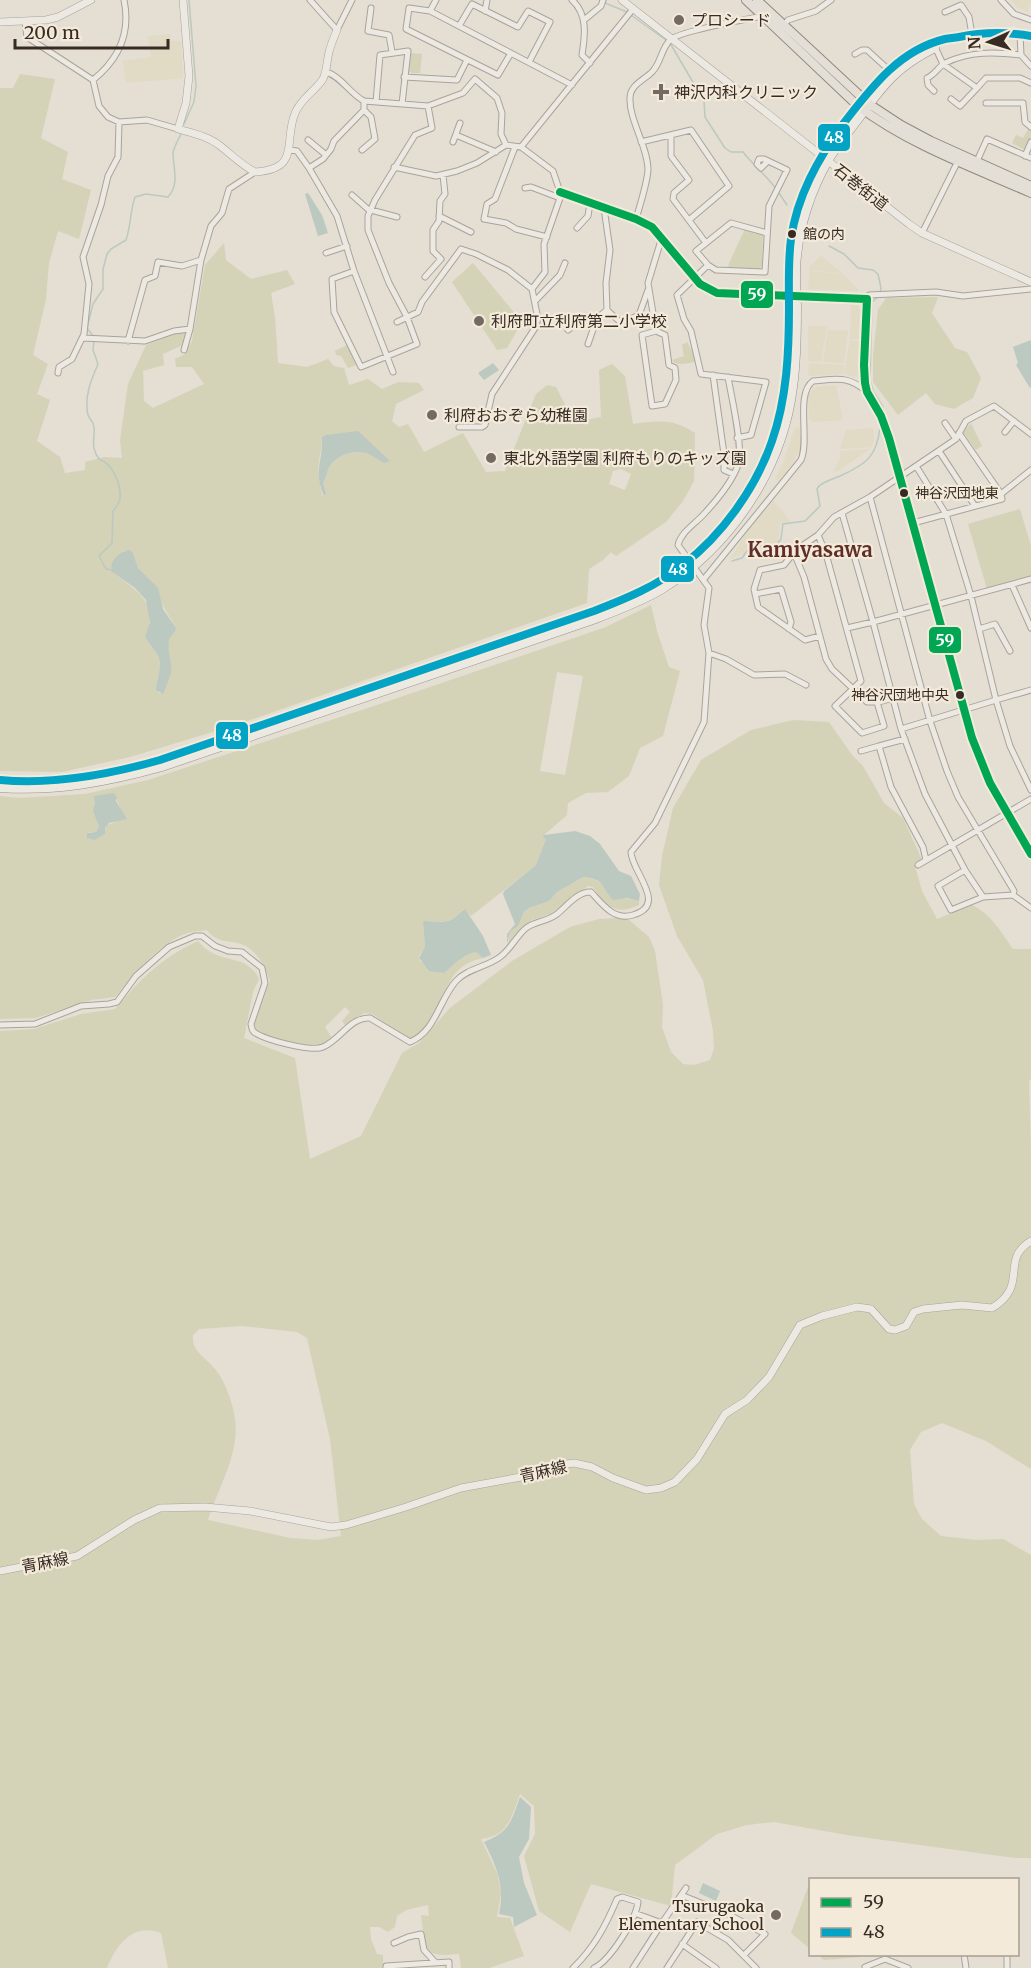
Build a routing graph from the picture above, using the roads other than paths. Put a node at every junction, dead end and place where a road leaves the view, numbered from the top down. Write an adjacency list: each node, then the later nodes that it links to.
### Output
1 (91, 0): 24 (street)
2 (124, 0): 46 (street)
3 (183, 0): 62 (street)
4 (310, 0): 27 (street)
5 (352, 0): 27 (street)
6 (436, 0): 17 (street)
7 (487, 0): 18 (street)
8 (572, 0): 21 (street)
9 (603, 0): 21 (street)
10 (622, 0): 16 (street, 石巻街道)
11 (746, 0): 20 (main road)
12 (757, 0): 25 (main road)
13 (831, 0): 25 (street)
14 (1000, 0): 22 (street)
15 (371, 8): 34 (street)
16 (632, 10): 32 (street, 石巻街道); 40 (street)
17 (430, 11): 26 (street); 38 (street)
18 (486, 11): 26 (street); 39 (street)
19 (945, 12): 29 (street)
20 (764, 16): 32 (street); 56 (main road)
21 (584, 20): 40 (street)
22 (1031, 20)
23 (0, 22): 24 (street)
24 (25, 22): 46 (street)
25 (784, 25): 56 (main road)
26 (459, 26): 35 (street)
27 (337, 30): 44 (street)
28 (1020, 34): 29 (main road); 30 (main road); 37 (street)
29 (972, 35): 31 (main road)
30 (1031, 36)
31 (955, 38): 33 (main road); 43 (main road)
32 (671, 39): 67 (street); 75 (street, 石巻街道)
33 (935, 47): 41 (street); 56 (main road)
34 (392, 52): 45 (street); 53 (street)
35 (511, 53): 38 (street); 39 (street)
36 (855, 54): 43 (street)
37 (1021, 55): 41 (street); 42 (street)
38 (467, 60): 45 (street)
39 (529, 62): 48 (street)
40 (590, 63): 48 (street)
41 (943, 64): 49 (street); 50 (street)
42 (1031, 66)
43 (889, 70): 56 (main road)
44 (326, 72): 52 (street); 71 (street)
45 (404, 78): 55 (street)
46 (93, 80): 59 (street)
47 (1031, 83): 49 (street)
48 (572, 85): 70 (street)
49 (977, 88): 51 (street)
50 (934, 91)
51 (951, 99)
52 (364, 101): 53 (street); 58 (street)
53 (376, 102): 55 (street)
54 (986, 103): 61 (street)
55 (402, 104): 57 (street)
56 (863, 105): 75 (main road); 78 (main road); 79 (main road); 80 (main road)
57 (428, 106): 69 (street); 82 (street)
58 (364, 110): 72 (street); 74 (street)
59 (120, 122): 62 (street); 126 (street)
60 (460, 123): 63 (street)
61 (1031, 127)
62 (178, 129): 83 (street)
63 (456, 135): 66 (street); 73 (street)
64 (670, 135): 67 (street); 96 (street); 96 (street)
65 (308, 140): 74 (street)
66 (453, 142)
67 (641, 142): 95 (street)
68 (1031, 142): 76 (street)
69 (506, 145): 70 (street); 73 (street)
70 (518, 147): 89 (street); 101 (street)
71 (290, 150): 81 (street); 83 (street)
72 (362, 150)
73 (496, 152): 84 (street)
74 (326, 155): 81 (street)
75 (820, 156): 78 (street, 石巻街道); 116 (main road)
76 (1028, 157): 80 (street)
77 (768, 161): 99 (street)
78 (828, 161): 100 (street, 石巻街道); 116 (main road)
79 (958, 161): 87 (main road); 100 (street)
80 (977, 161): 85 (main road)
81 (309, 168): 104 (street)
82 (394, 168): 84 (street); 92 (street)
83 (255, 172): 106 (street)
84 (443, 175): 93 (street)
85 (1031, 186)
86 (525, 188): 89 (street)
87 (1031, 193)
88 (352, 195): 92 (street)
89 (560, 195): 90 (street); 101 (street)
90 (590, 203): 91 (street); 97 (street)
91 (604, 208): 95 (street); 119 (street)
92 (371, 210): 94 (street); 120 (street)
93 (440, 216): 98 (street); 110 (street)
94 (397, 218)
95 (636, 219): 102 (street)
96 (689, 220): 103 (street)
97 (577, 228)
98 (471, 232)
99 (767, 233): 103 (street); 108 (street)
100 (922, 233): 112 (street, 石巻街道)
101 (547, 237): 114 (street)
102 (662, 237): 111 (street); 113 (street)
103 (706, 243): 108 (street)
104 (347, 246): 105 (street); 109 (street)
105 (326, 253)
106 (201, 260): 123 (street); 127 (street)
107 (565, 263): 118 (street)
108 (708, 265): 111 (street)
109 (354, 271): 130 (street); 130 (street)
110 (425, 277)
111 (695, 278): 116 (street); 133 (street)
112 (1031, 282)
113 (648, 288): 119 (street); 125 (street)
114 (532, 289): 118 (street); 120 (street)
115 (1031, 289): 117 (street)
116 (793, 295): 117 (street); 157 (main road)
117 (867, 299): 135 (street)
118 (535, 301): 138 (street)
119 (607, 310): 121 (street)
120 (407, 317): 122 (street); 130 (street)
121 (597, 318): 124 (street); 128 (street)
122 (397, 322)
123 (190, 329): 127 (street); 129 (street)
124 (568, 330)
125 (656, 331): 125 (street)
126 (82, 338): 127 (street); 132 (street)
127 (128, 341)
128 (588, 344)
129 (184, 350)
130 (386, 357): 131 (street)
131 (393, 372)
132 (58, 373)
133 (713, 375): 134 (street); 147 (street)
134 (728, 377): 142 (street); 142 (street)
135 (867, 392): 148 (street); 158 (street)
136 (1014, 421): 139 (street); 140 (street); 141 (street)
137 (945, 423): 143 (street)
138 (459, 427)
139 (1005, 432)
140 (959, 433): 143 (street); 149 (street)
141 (1031, 434)
142 (737, 438): 147 (street)
143 (956, 439): 144 (street)
144 (939, 451): 145 (street); 151 (street)
145 (916, 466): 148 (street); 153 (street)
146 (1031, 470): 149 (street)
147 (733, 474): 157 (street)
148 (900, 477): 150 (street); 154 (street)
149 (1001, 494): 151 (street)
150 (870, 497): 152 (street); 164 (street)
151 (975, 506): 153 (street)
152 (842, 513): 155 (street); 165 (street)
153 (946, 514): 154 (street); 162 (street)
154 (913, 523): 163 (street)
155 (818, 534): 156 (street); 166 (street)
156 (794, 553): 161 (street); 170 (street)
157 (691, 563): 158 (street); 185 (main road); 186 (main road)
158 (704, 579): 172 (street)
159 (1031, 579): 160 (street)
160 (1012, 585): 162 (street); 167 (street)
161 (754, 594): 168 (street); 168 (street)
162 (971, 596): 163 (street); 169 (street)
163 (935, 605): 164 (street); 179 (street)
164 (902, 614): 165 (street); 180 (street)
165 (873, 622): 166 (street); 176 (street)
166 (847, 628): 174 (street)
167 (1031, 628)
168 (789, 629): 170 (street)
169 (979, 629): 171 (street); 177 (street)
170 (820, 636): 174 (street)
171 (1010, 651)
172 (709, 653): 173 (street); 199 (street)
173 (806, 685)
174 (852, 689): 178 (street); 178 (street)
175 (1031, 691): 177 (street)
176 (893, 698): 178 (street); 181 (street)
177 (996, 700): 179 (street); 187 (street)
178 (877, 702)
179 (963, 709): 180 (street); 189 (street)
180 (930, 721): 181 (street); 190 (street)
181 (901, 729): 182 (street)
182 (905, 739): 183 (street); 191 (street)
183 (879, 746): 184 (street); 193 (street)
184 (861, 751)
185 (0, 780)
186 (0, 788)
187 (1031, 790)
188 (1031, 799): 189 (street)
189 (1006, 814): 190 (street); 192 (street)
190 (978, 830): 191 (street); 196 (street)
191 (951, 846): 193 (street); 195 (street)
192 (1031, 854)
193 (926, 860): 194 (street)
194 (918, 865)
195 (965, 870): 197 (street); 197 (street)
196 (1013, 895): 197 (street); 198 (street)
197 (983, 897)
198 (1031, 908)
199 (0, 1025)
200 (1031, 1241): 201 (street, 青麻線)
201 (0, 1571)
202 (686, 1888): 203 (street)
203 (681, 1895): 205 (street); 208 (street)
204 (637, 1914): 205 (street); 216 (street); 217 (street)
205 (662, 1923): 218 (street)
206 (394, 1943): 211 (street)
207 (682, 1944): 208 (street); 212 (street); 219 (street)
208 (744, 1955): 220 (street)
209 (964, 1956): 222 (street)
210 (884, 1957): 213 (street); 221 (street)
211 (435, 1962): 214 (street); 215 (street)
212 (669, 1967)
213 (865, 1967)
214 (386, 1968)
215 (449, 1968)
216 (573, 1968)
217 (594, 1968)
218 (633, 1968)
219 (716, 1968)
220 (756, 1968)
221 (908, 1968)
222 (966, 1968)

